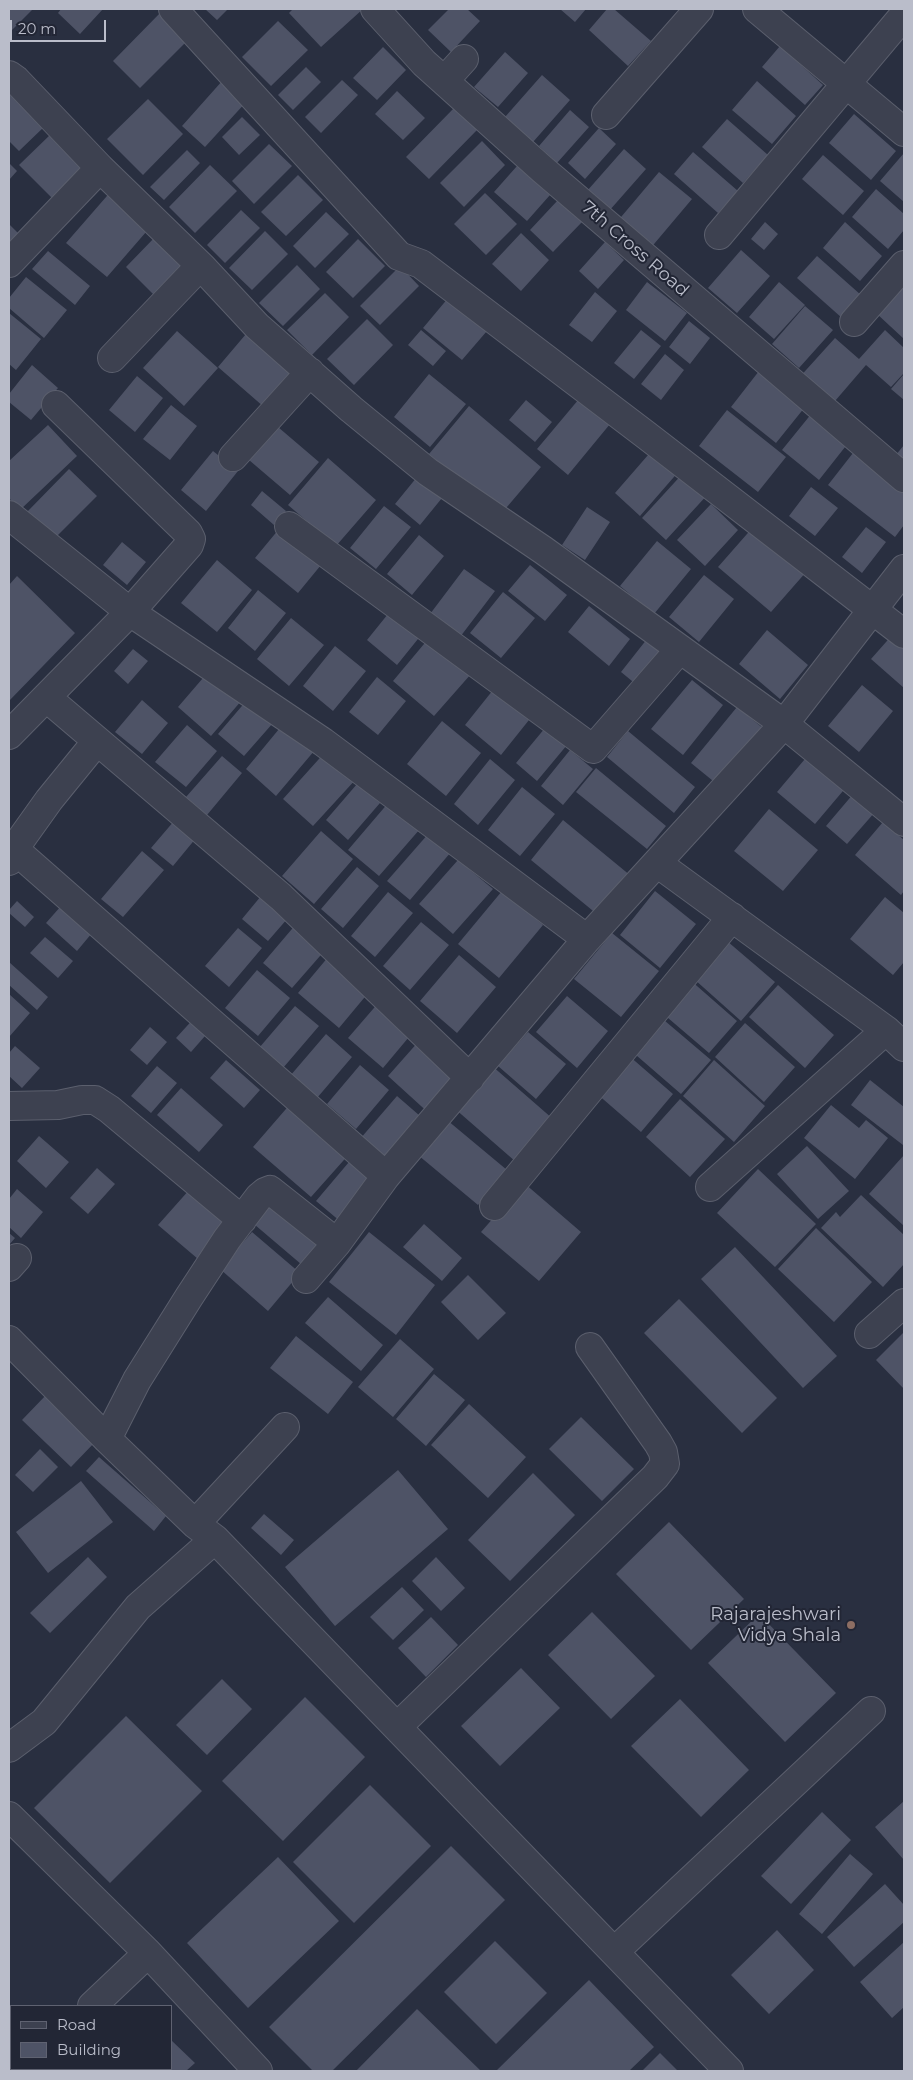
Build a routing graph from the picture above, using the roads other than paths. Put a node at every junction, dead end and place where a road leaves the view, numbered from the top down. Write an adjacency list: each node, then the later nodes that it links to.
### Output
1 (173, 9): 26 (street)
2 (375, 9): 8 (street, 7th Cross Road)
3 (699, 9): 10 (street)
4 (757, 9): 9 (street)
5 (904, 15): 9 (street)
6 (464, 59): 8 (street)
7 (9, 75): 12 (street)
8 (444, 81): 22 (street, 7th Cross Road)
9 (846, 83): 11 (street); 13 (street)
10 (606, 115)
11 (904, 132)
12 (100, 168): 14 (street); 16 (street)
13 (719, 235)
14 (9, 264)
15 (904, 265): 17 (street)
16 (200, 266): 18 (street); 19 (street)
17 (854, 322)
18 (112, 358)
19 (310, 372): 21 (street); 29 (street)
20 (56, 405): 27 (street)
21 (233, 457)
22 (904, 478)
23 (9, 515): 27 (street)
24 (289, 526): 29 (street)
25 (904, 569): 26 (street)
26 (873, 608): 28 (street); 31 (street)
27 (130, 612): 30 (street); 38 (street)
28 (904, 634)
29 (680, 648): 31 (street)
30 (47, 698): 32 (street); 33 (street)
31 (784, 724): 34 (street); 36 (street)
32 (9, 735)
33 (97, 741): 35 (street); 40 (street)
34 (904, 822)
35 (11, 855): 42 (street)
36 (657, 863): 37 (street); 38 (street)
37 (732, 918): 39 (street); 44 (street)
38 (587, 939): 40 (street)
39 (895, 1039): 43 (street)
40 (470, 1078): 42 (street)
41 (9, 1106): 45 (street)
42 (386, 1176): 46 (street)
43 (710, 1187)
44 (494, 1206)
45 (242, 1220): 46 (street); 53 (street)
46 (337, 1243): 47 (street)
47 (306, 1279)
48 (904, 1303): 49 (street)
49 (869, 1334)
50 (9, 1340): 53 (street)
51 (590, 1347): 56 (street)
52 (285, 1428): 54 (street)
53 (107, 1439): 54 (street)
54 (205, 1531): 56 (street); 57 (street)
55 (871, 1711): 59 (street)
56 (397, 1728): 59 (street)
57 (9, 1748)
58 (9, 1816): 60 (street)
59 (614, 1952): 63 (street)
60 (148, 1953): 61 (street); 62 (street)
61 (93, 2005)
62 (258, 2071)
63 (729, 2071)

